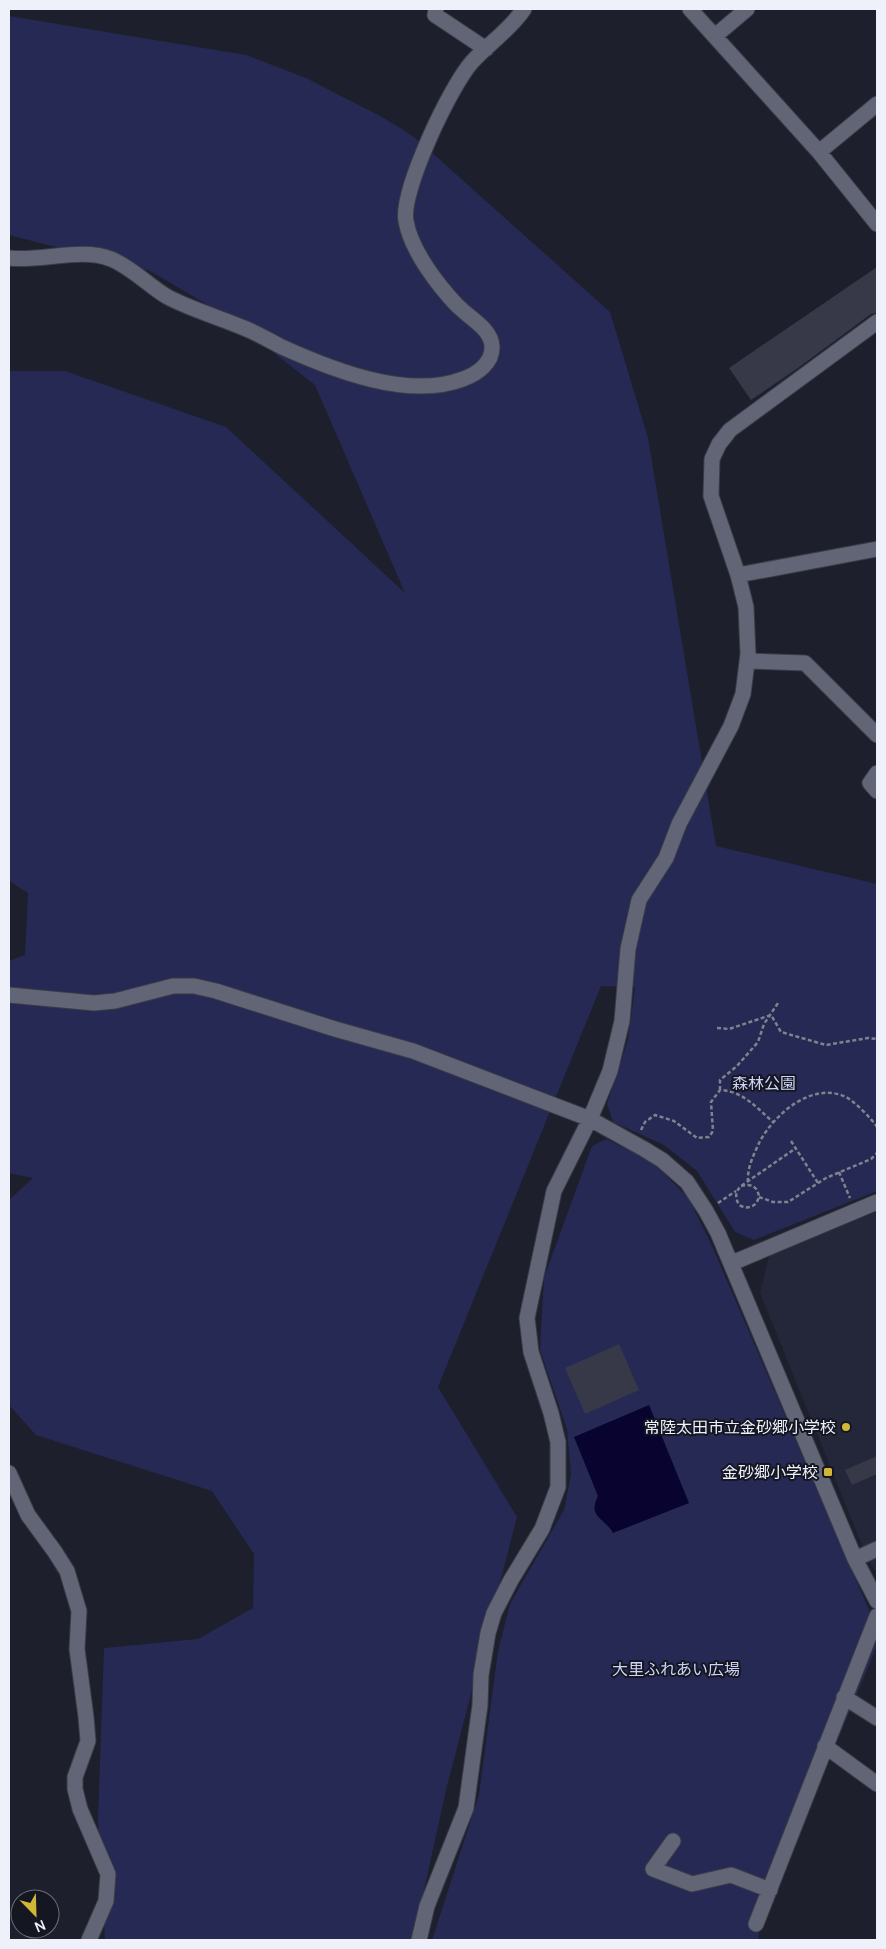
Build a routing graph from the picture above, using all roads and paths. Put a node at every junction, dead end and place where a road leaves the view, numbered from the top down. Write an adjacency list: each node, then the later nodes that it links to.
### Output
1 (436, 9): 6 (street)
2 (524, 9): 6 (street)
3 (690, 9): 5 (street)
4 (746, 9): 5 (street)
5 (714, 36): 8 (street)
6 (486, 49): 10 (street)
7 (877, 104): 8 (street)
8 (819, 152): 9 (street)
9 (877, 224)
10 (9, 258)
11 (877, 322): 13 (street)
12 (877, 549): 13 (street)
13 (738, 575): 14 (street)
14 (747, 661): 15 (street); 24 (street)
15 (877, 735)
16 (877, 773): 17 (street)
17 (877, 791)
18 (9, 995): 24 (street)
19 (778, 1003): 20 (path)
20 (771, 1015): 21 (path); 22 (path); 23 (path)
21 (718, 1028)
22 (877, 1039)
23 (720, 1090): 25 (path); 28 (path)
24 (590, 1119): 28 (street); 54 (street)
25 (774, 1123): 26 (path); 32 (path)
26 (877, 1127)
27 (791, 1141): 29 (path)
28 (634, 1143): 38 (street)
29 (796, 1148): 32 (path); 33 (path)
30 (877, 1153): 31 (path)
31 (838, 1172): 33 (path); 39 (path)
32 (748, 1182): 34 (path)
33 (818, 1183): 36 (path)
34 (741, 1186): 35 (path); 36 (path)
35 (738, 1190): 36 (path); 38 (path)
36 (759, 1198)
37 (877, 1202): 39 (street)
38 (706, 1211): 40 (street)
39 (856, 1211): 40 (street)
40 (732, 1263): 43 (street)
41 (9, 1473): 53 (street)
42 (877, 1549): 43 (street)
43 (854, 1559): 44 (street)
44 (877, 1601)
45 (877, 1616): 46 (street)
46 (844, 1697): 47 (street); 48 (street)
47 (877, 1718)
48 (825, 1746): 49 (street); 51 (street)
49 (877, 1784)
50 (673, 1841): 51 (street)
51 (770, 1890): 52 (street)
52 (756, 1924)
53 (89, 1940)
54 (419, 1940)

